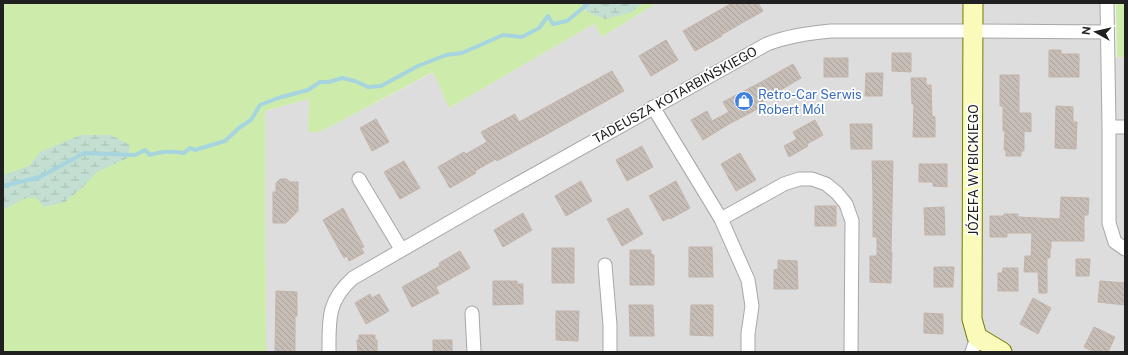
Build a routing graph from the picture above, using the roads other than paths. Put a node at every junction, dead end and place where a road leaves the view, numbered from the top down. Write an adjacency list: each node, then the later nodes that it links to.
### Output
1 (973, 3): 3 (street, JÓZEFA WYBICKIEGO)
2 (1107, 3): 4 (street)
3 (973, 31): 4 (street, TADEUSZA KOTARBIŃSKIEGO); 5 (street, TADEUSZA KOTARBIŃSKIEGO); 14 (street, JÓZEFA WYBICKIEGO)
4 (1107, 32): 6 (street)
5 (653, 107): 9 (street); 10 (street, TADEUSZA KOTARBIŃSKIEGO)
6 (1109, 127): 7 (street); 11 (street)
7 (1125, 127)
8 (359, 179): 10 (street)
9 (721, 219): 18 (street); 19 (street)
10 (401, 249): 15 (street, TADEUSZA KOTARBIŃSKIEGO)
11 (1125, 249)
12 (605, 265): 17 (street)
13 (472, 313): 16 (street)
14 (975, 344): 20 (street, JÓZEFA WYBICKIEGO)
15 (329, 352)
16 (474, 352)
17 (610, 352)
18 (748, 352)
19 (851, 352)
20 (1002, 352)

